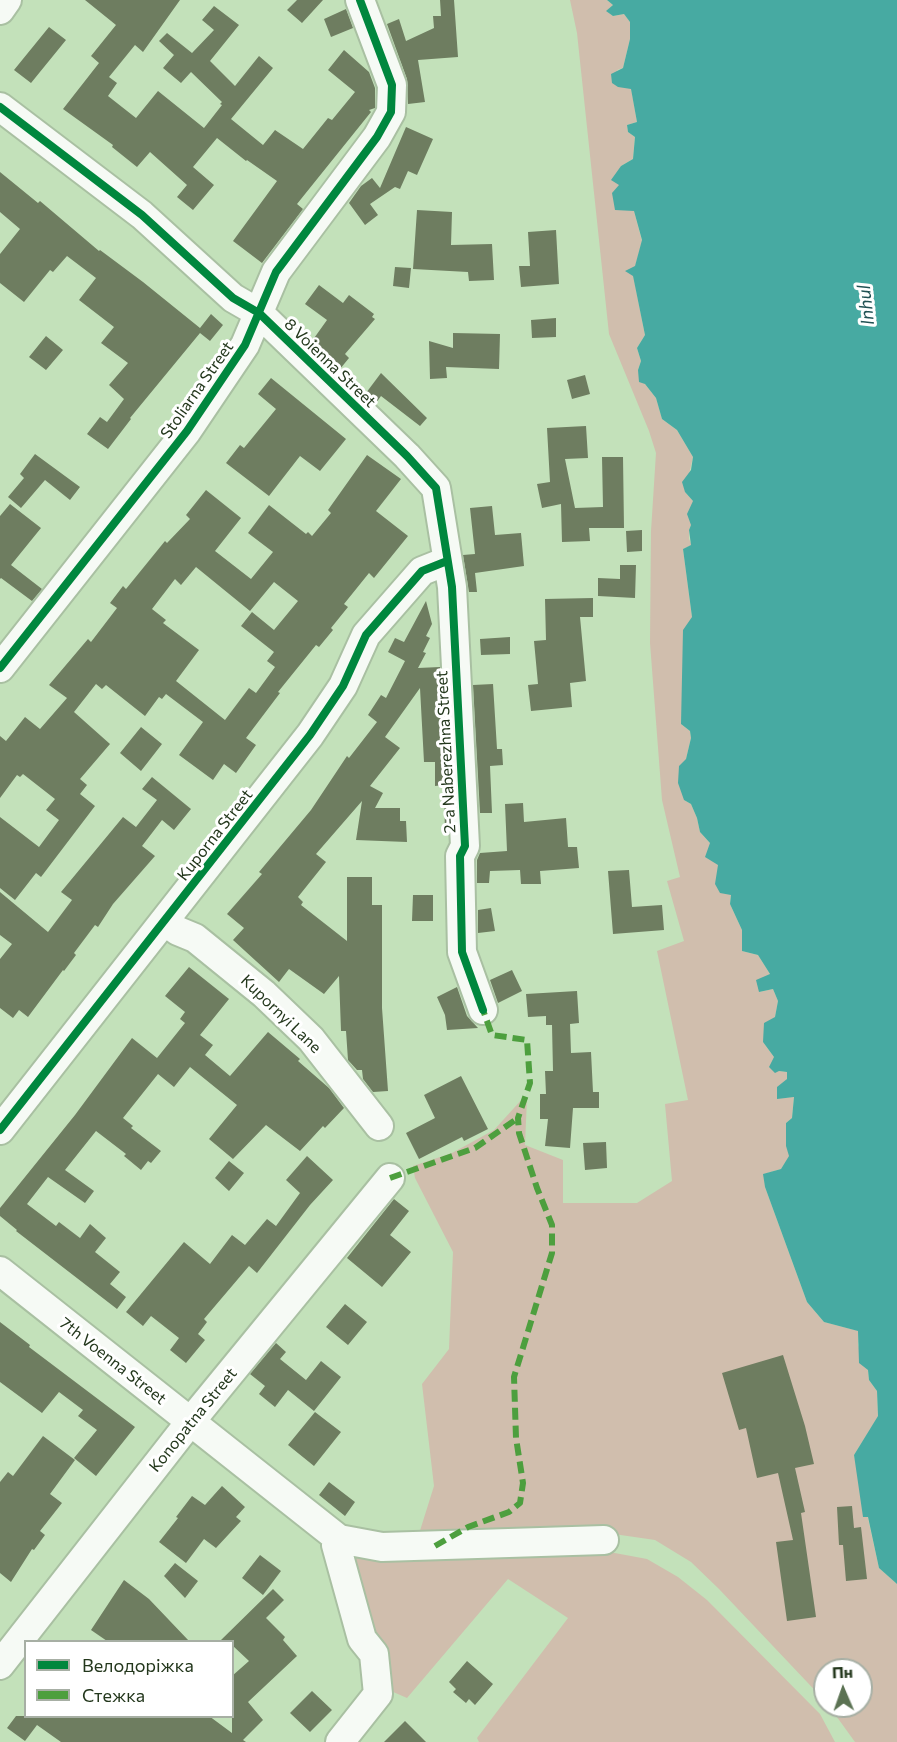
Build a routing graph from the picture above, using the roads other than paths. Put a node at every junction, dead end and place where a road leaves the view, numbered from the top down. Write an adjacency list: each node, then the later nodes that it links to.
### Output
1 (7, 0): 3 (street)
2 (360, 0): 5 (street, Stoliarna Street)
3 (0, 10)
4 (0, 106): 5 (street, 8 Voienna Street)
5 (259, 313): 6 (street, 8 Voienna Street); 7 (street, Stoliarna Street)
6 (447, 561): 8 (street, Kuporna Street); 9 (street, 2-a Naberezhna Street)
7 (0, 668)
8 (164, 921): 10 (street, Kupornyi Lane); 11 (street, Kuporna Street)
9 (483, 1010)
10 (379, 1126)
11 (0, 1130)
12 (390, 1178): 14 (street, Konopatna Street)
13 (0, 1271): 14 (street, 7th Voenna Street)
14 (189, 1422): 15 (street, 7th Voenna Street); 17 (street, Konopatna Street)
15 (339, 1539): 16 (street, 7th Voenna Street); 18 (street)
16 (604, 1540)
17 (0, 1665)
18 (340, 1742)

